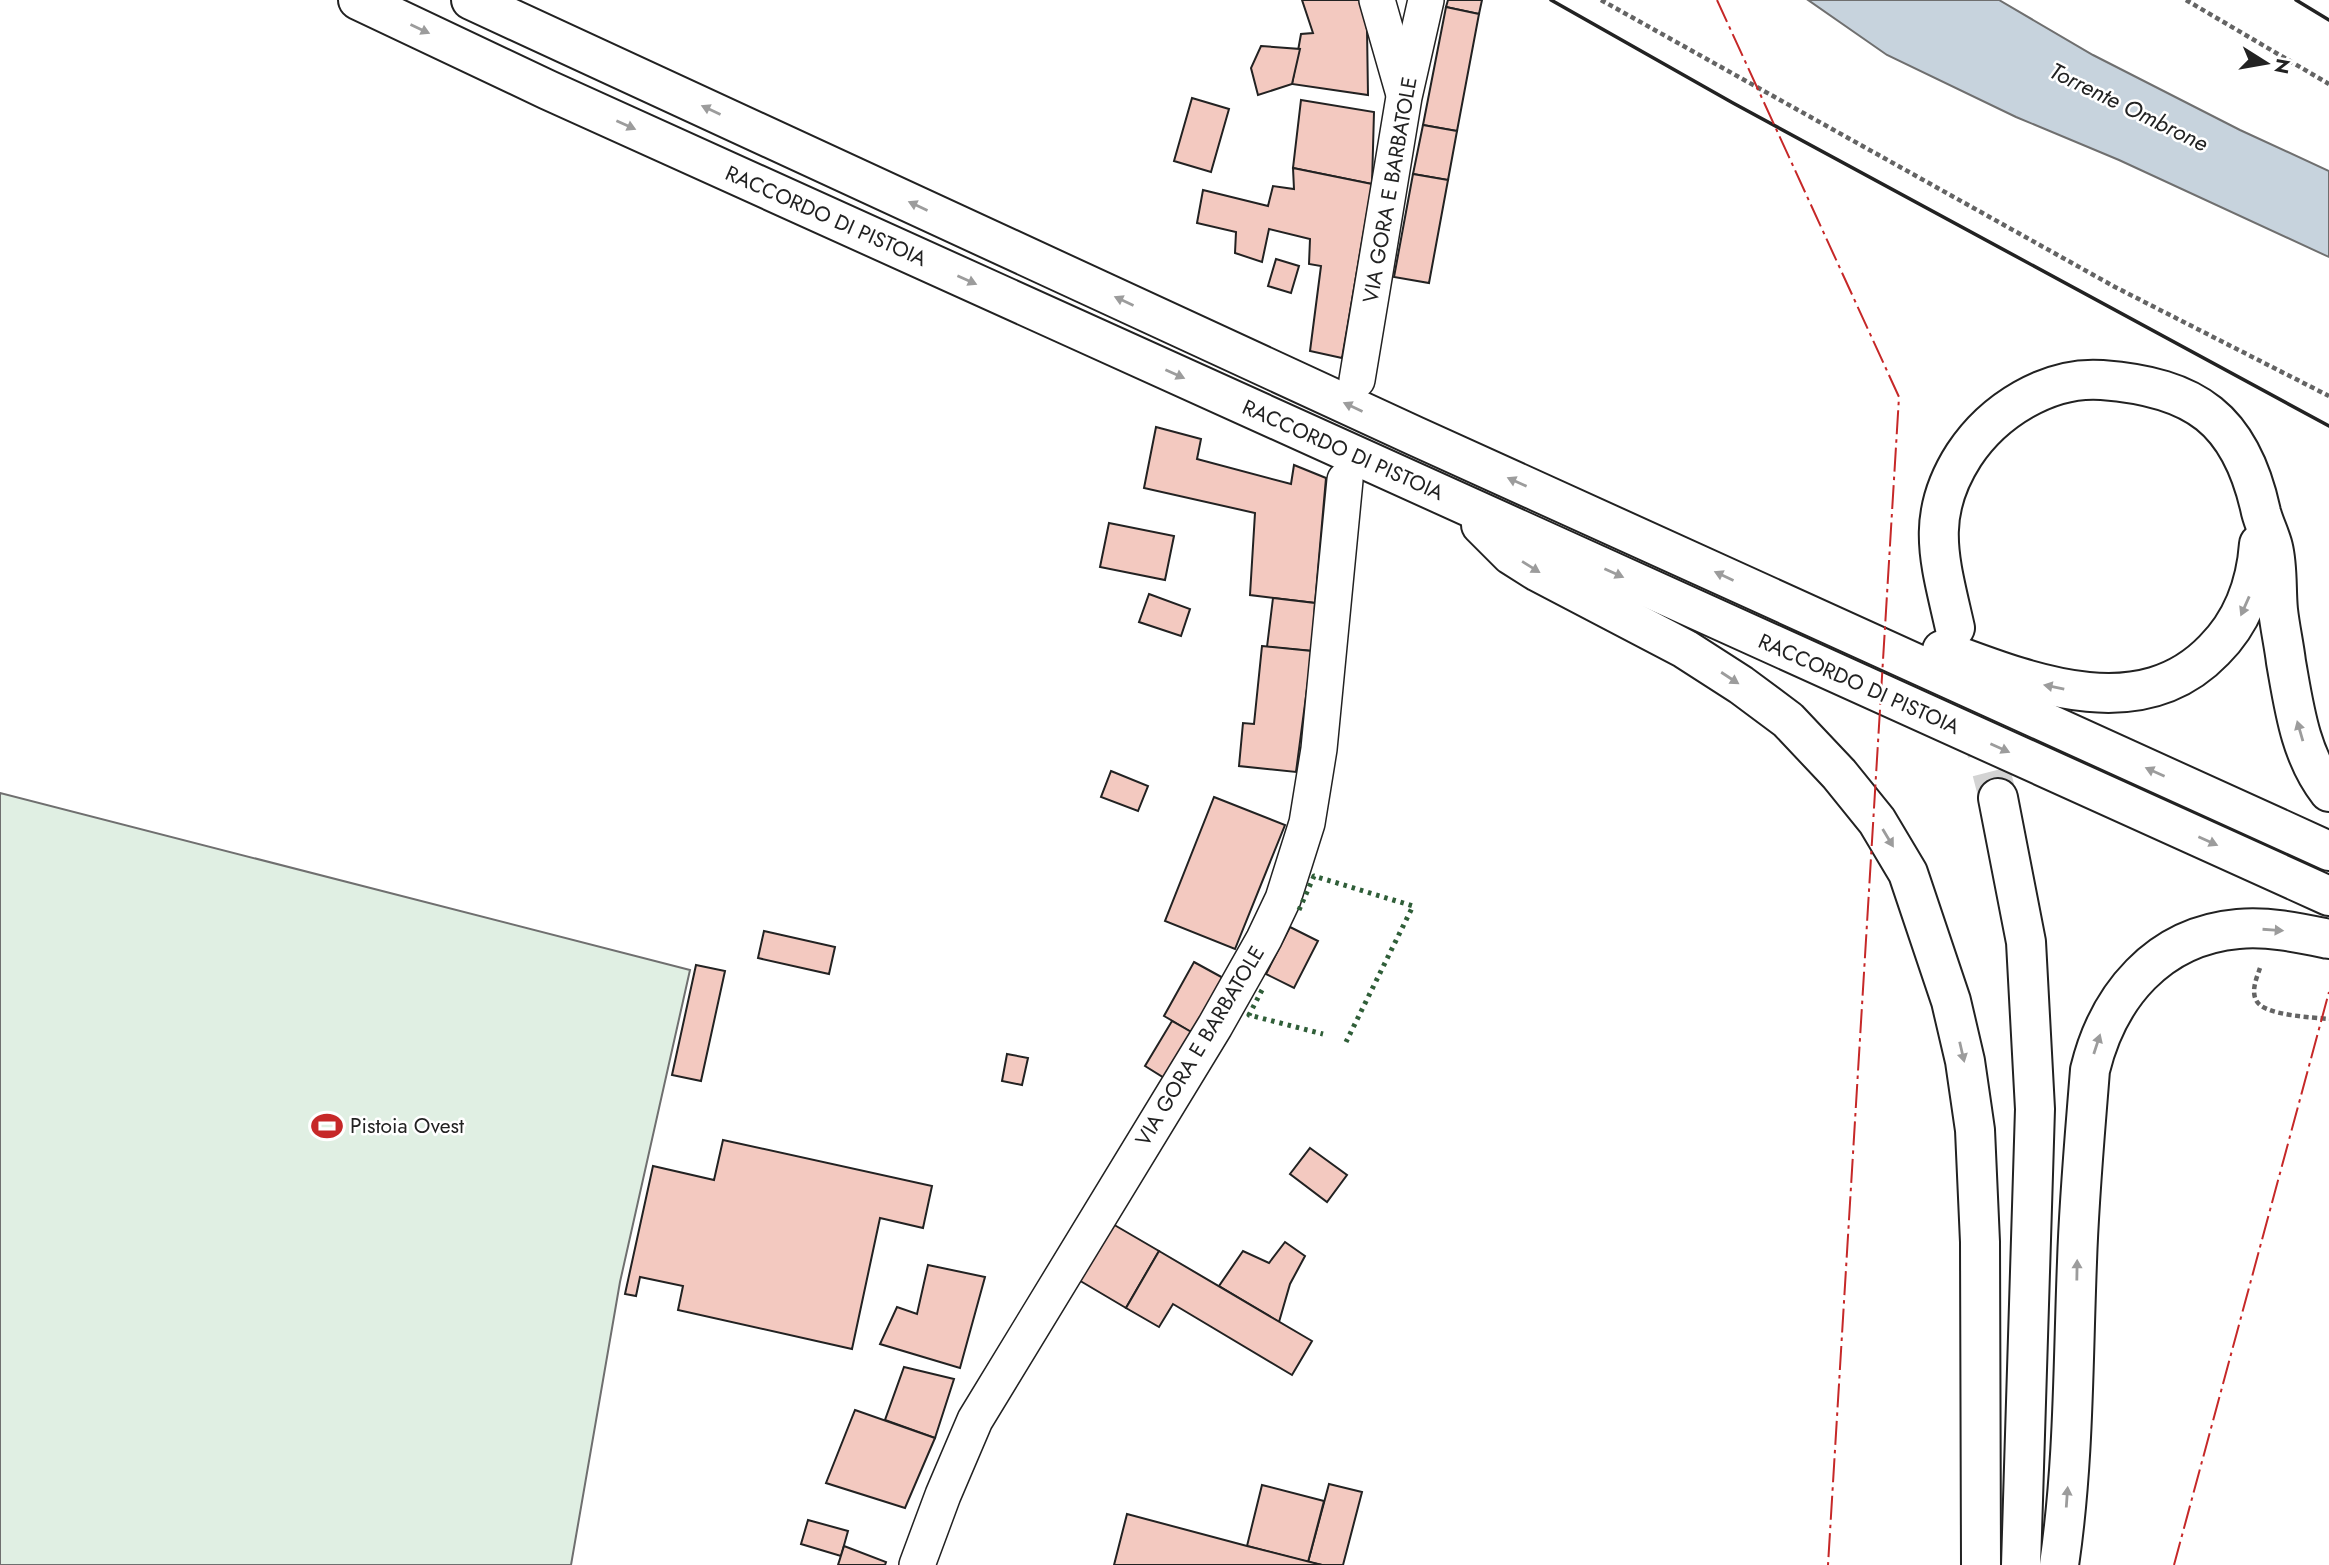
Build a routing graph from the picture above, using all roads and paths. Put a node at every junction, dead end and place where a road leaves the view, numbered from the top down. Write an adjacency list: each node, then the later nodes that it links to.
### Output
1 (359, 0): 12 (highway, RACCORDO DI PISTOIA, one-way to 12)
2 (471, 0): 14 (highway, RACCORDO DI PISTOIA, one-way to 2)
3 (1377, 0): 8 (street)
4 (1426, 0): 8 (street, VIA GORA E BARBATOLE)
5 (1601, 0): 10 (path)
6 (2186, 0): 7 (path)
7 (2329, 84)
8 (1404, 97): 9 (street, VIA GORA E BARBATOLE)
9 (1357, 380)
10 (2329, 396)
11 (1345, 480): 23 (street, VIA GORA E BARBATOLE)
12 (1463, 505): 19 (highway, RACCORDO DI PISTOIA, one-way to 19); 24 (highway, one-way to 24)
13 (2262, 515): 14 (highway, one-way to 14); 15 (highway); 16 (highway, one-way to 13)
14 (1786, 605): 18 (highway, RACCORDO DI PISTOIA, one-way to 14)
15 (1955, 628)
16 (2329, 792)
17 (1998, 798): 25 (highway)
18 (2329, 851)
19 (2329, 896)
20 (2329, 939): 26 (highway, one-way to 20)
21 (2263, 959): 22 (path)
22 (2329, 1019)
23 (917, 1565)
24 (1981, 1565)
25 (2021, 1565)
26 (2059, 1565)

